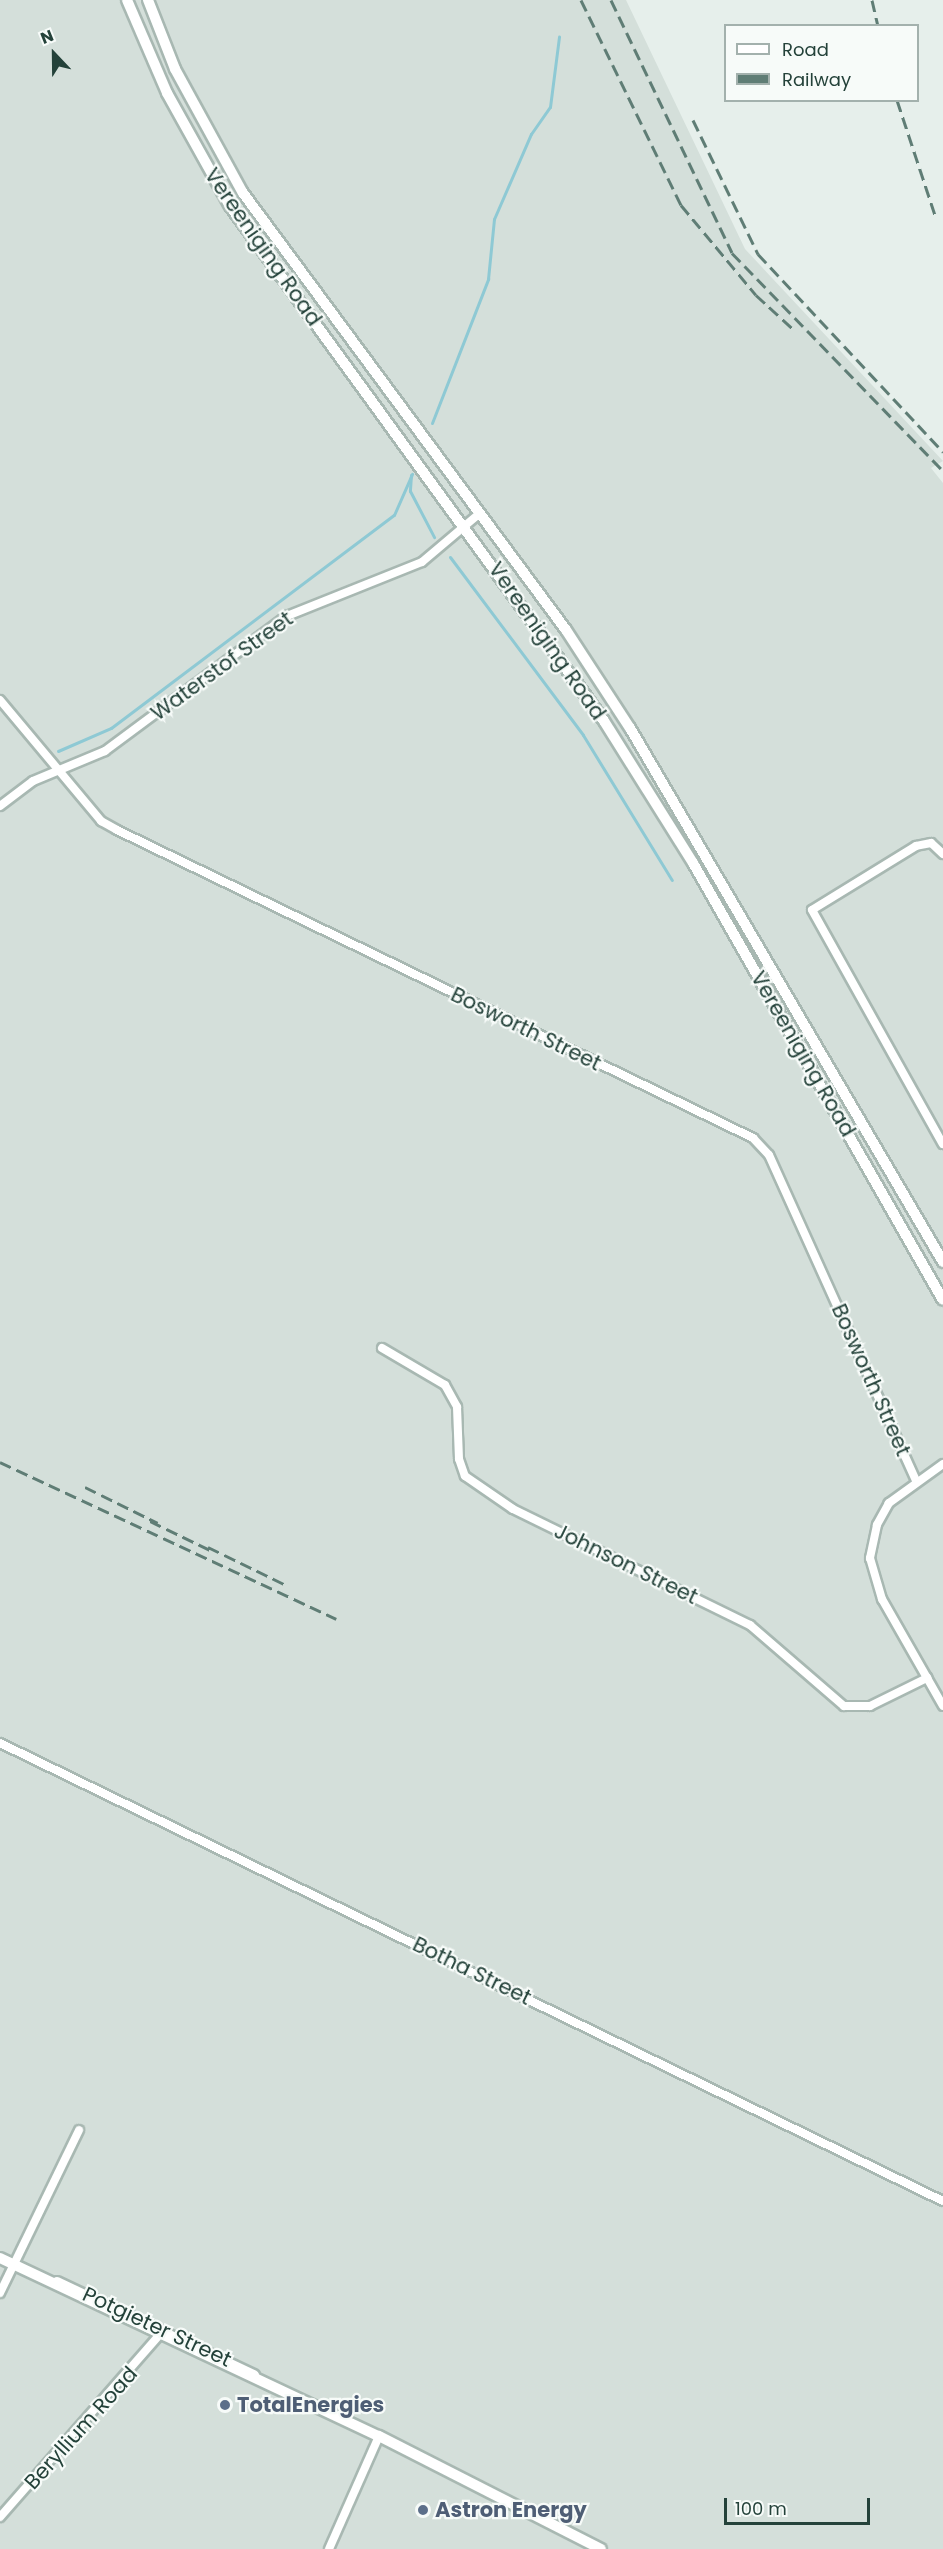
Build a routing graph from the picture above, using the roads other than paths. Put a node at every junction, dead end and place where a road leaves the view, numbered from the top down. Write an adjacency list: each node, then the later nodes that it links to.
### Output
1 (128, 0): 4 (main road, Vereeniging Road)
2 (148, 0): 3 (main road, Vereeniging Road)
3 (480, 513): 4 (street, Waterstof Street); 10 (main road, Vereeniging Road)
4 (465, 527): 6 (street, Waterstof Street); 11 (main road, Vereeniging Road)
5 (0, 700): 6 (street, Bosworth Street)
6 (58, 769): 7 (street, Waterstof Street); 14 (street, Bosworth Street)
7 (0, 806)
8 (943, 854): 9 (street)
9 (943, 1144)
10 (943, 1262)
11 (943, 1300)
12 (382, 1348): 15 (street, Johnson Street)
13 (943, 1464): 14 (street, Bosworth Street)
14 (916, 1480): 15 (street, Bosworth Street)
15 (927, 1678): 16 (street, Bosworth Street)
16 (943, 1706)
17 (0, 1743): 19 (street, Botha Street)
18 (79, 2130): 21 (street)
19 (943, 2201)
20 (0, 2258): 21 (main road, Potgieter Street)
21 (15, 2265): 22 (street); 23 (main road, Potgieter Street)
22 (0, 2293)
23 (162, 2333): 24 (main road, Potgieter Street); 25 (street, Beryllium Road)
24 (379, 2436): 26 (street); 27 (main road, Potgieter Street)
25 (0, 2517)
26 (329, 2549)
27 (601, 2549)

